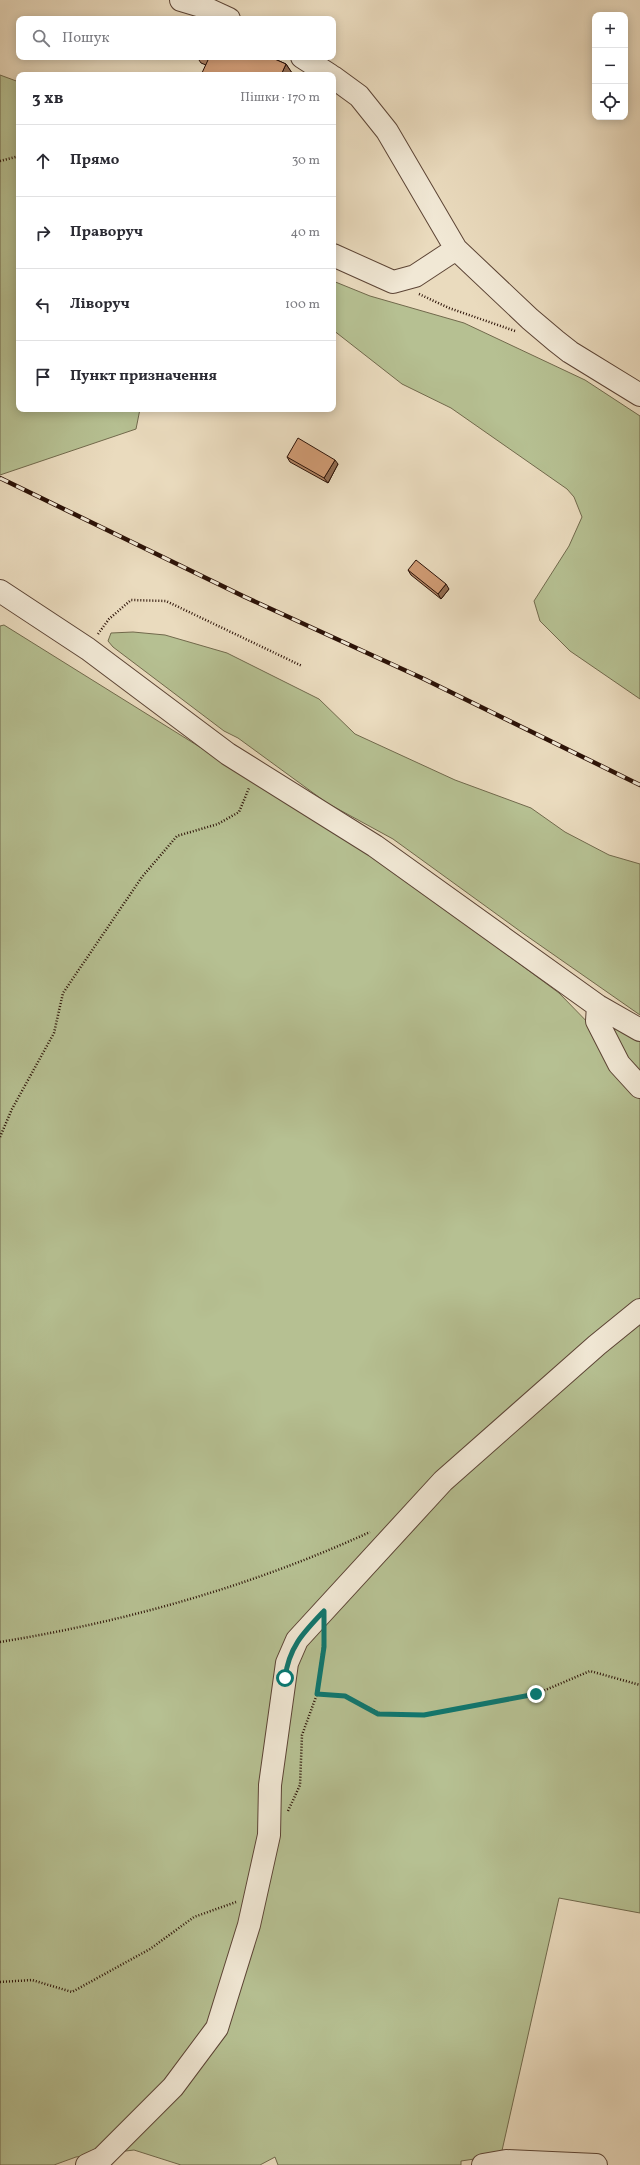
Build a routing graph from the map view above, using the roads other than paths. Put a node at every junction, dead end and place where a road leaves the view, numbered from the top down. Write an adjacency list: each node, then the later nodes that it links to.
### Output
1 (181, 0): 2 (lane)
2 (222, 16)
3 (307, 60): 4 (lane)
4 (325, 72)
5 (336, 79): 6 (lane)
6 (456, 249): 7 (lane); 8 (lane)
7 (336, 257)
8 (640, 395)
9 (0, 590): 10 (lane)
10 (598, 1006): 11 (lane); 12 (lane)
11 (640, 1030)
12 (640, 1087)
13 (640, 1310): 14 (lane)
14 (87, 2165)
15 (483, 2165): 16 (lane)
16 (596, 2165)

